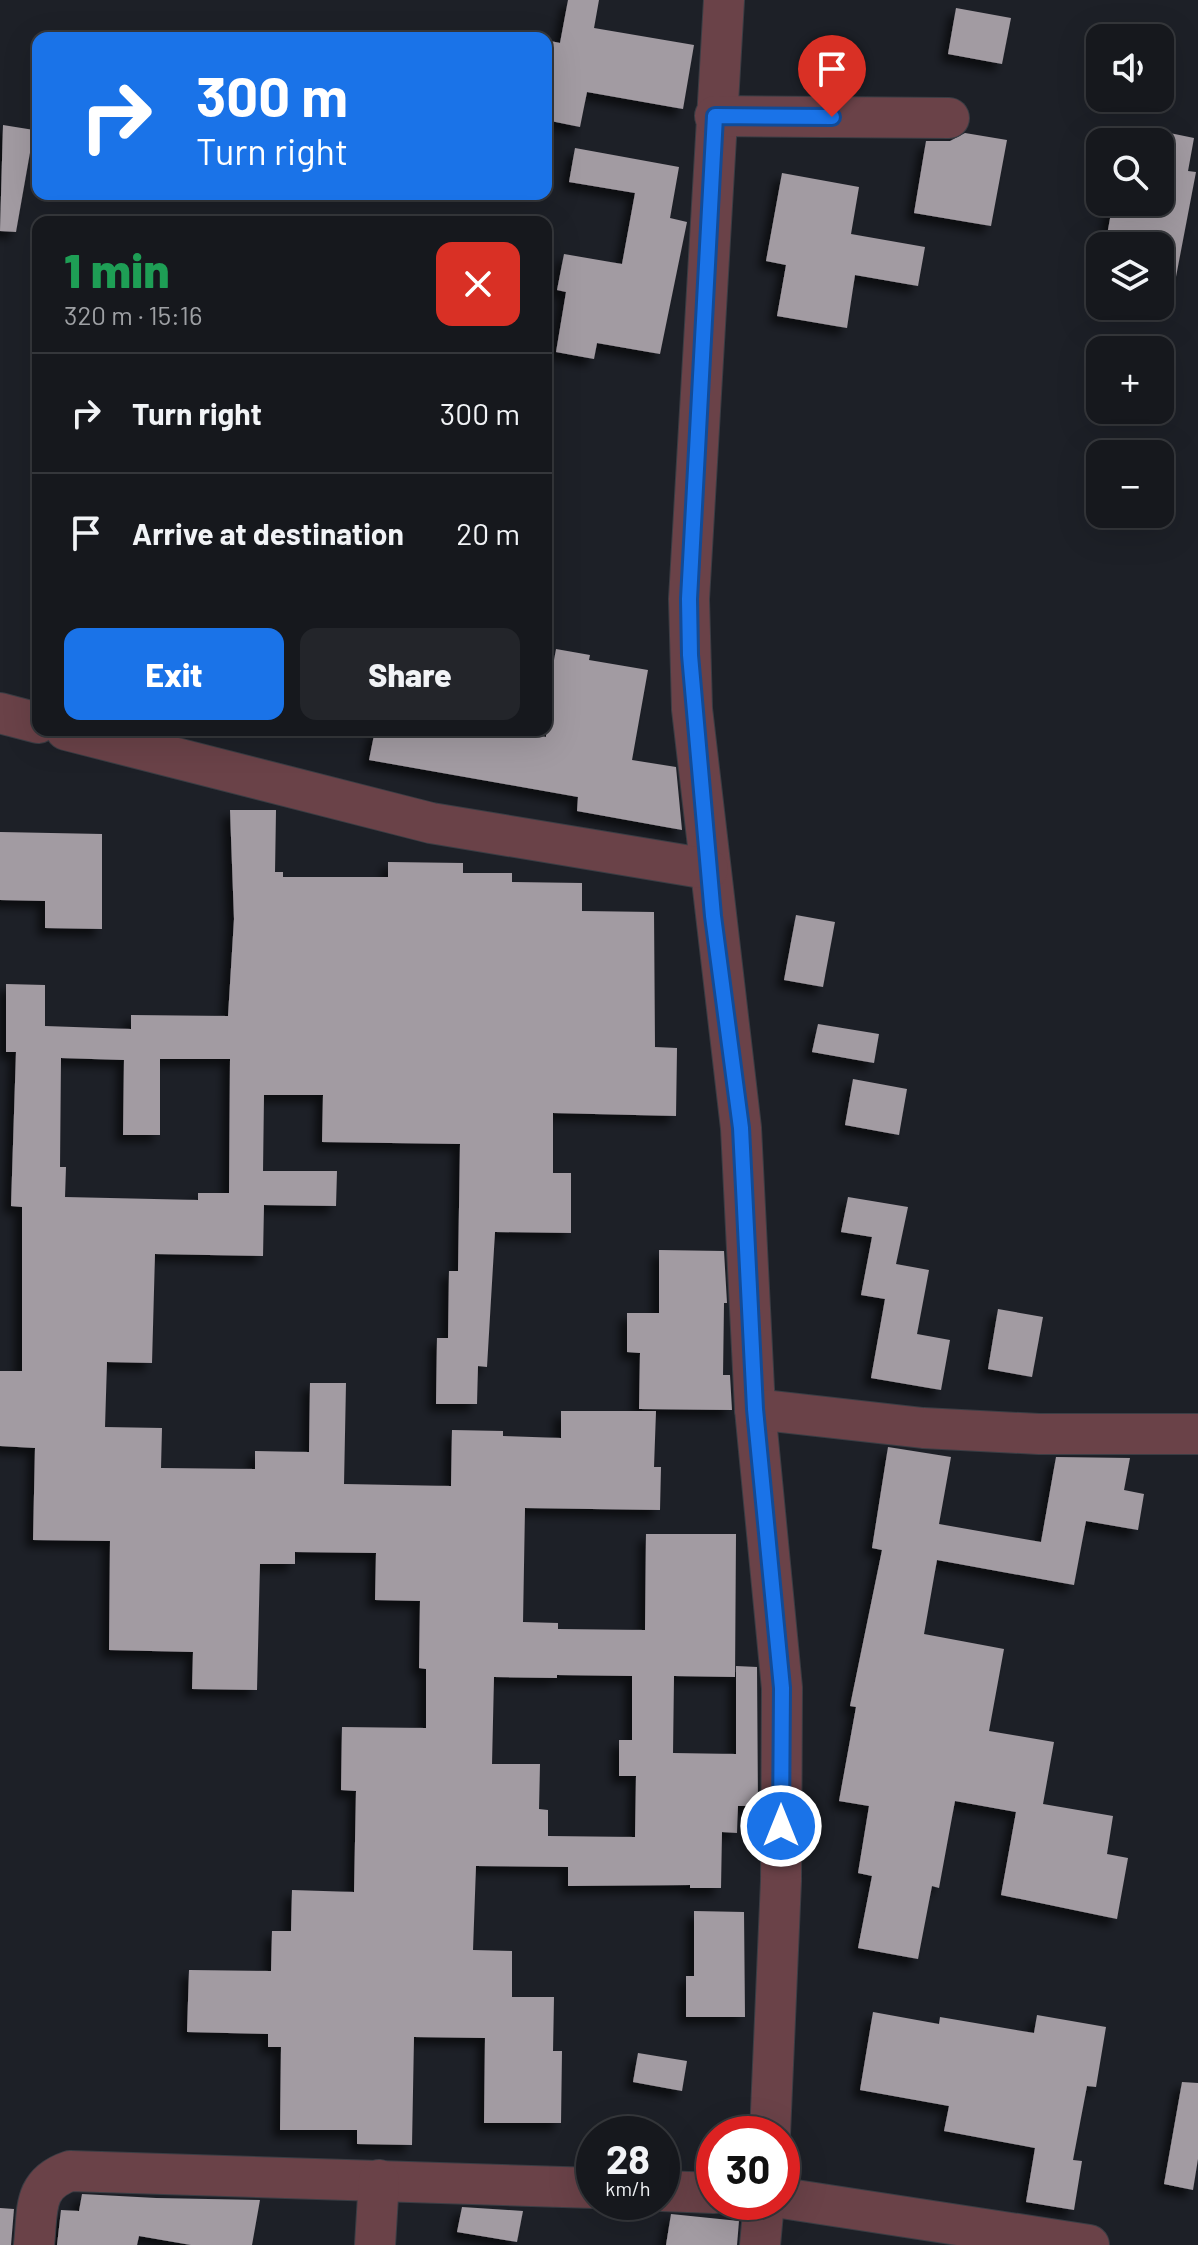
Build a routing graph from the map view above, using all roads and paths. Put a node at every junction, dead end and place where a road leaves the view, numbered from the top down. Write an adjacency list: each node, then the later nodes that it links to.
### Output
1 (724, 0): 2 (street)
2 (715, 116): 3 (street); 7 (street)
3 (949, 118)
4 (0, 713): 5 (street)
5 (32, 721)
6 (90, 736): 7 (street)
7 (708, 869): 8 (street)
8 (755, 1409): 9 (street); 10 (street)
9 (1198, 1434)
10 (771, 2116)
11 (379, 2180): 12 (street); 15 (street); 16 (street)
12 (576, 2187)
13 (800, 2201): 18 (street)
14 (762, 2220): 17 (street)
15 (34, 2245)
16 (375, 2245)
17 (760, 2245)
18 (1089, 2245)

